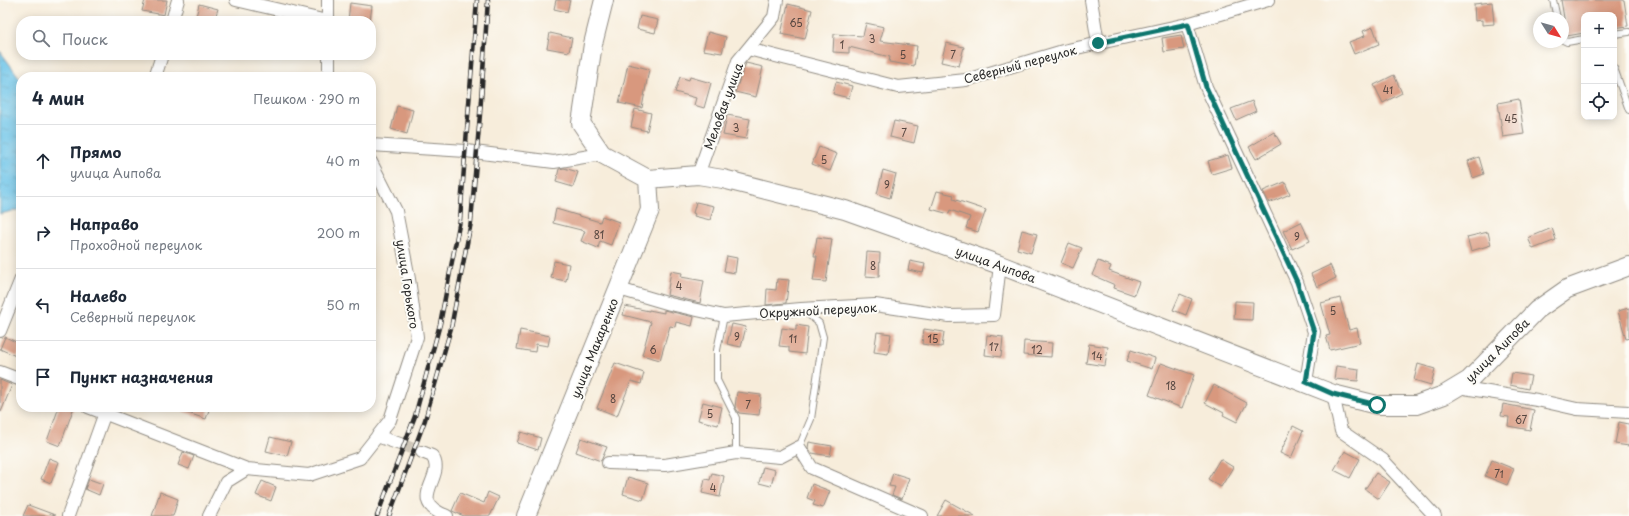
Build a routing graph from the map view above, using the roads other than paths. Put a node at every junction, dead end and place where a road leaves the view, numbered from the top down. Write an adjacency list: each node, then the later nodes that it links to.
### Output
1 (178, 0): 10 (street)
2 (236, 0): 11 (street)
3 (328, 0): 12 (street)
4 (604, 0): 27 (street)
5 (777, 0): 19 (street, Меловая улица)
6 (1091, 0): 18 (street)
7 (1268, 0): 13 (street, Северный переулок)
8 (1553, 0): 9 (lane)
9 (1556, 12)
10 (173, 16)
11 (306, 16)
12 (328, 16)
13 (1188, 24): 18 (street, Северный переулок); 40 (street)
14 (1629, 32): 15 (lane)
15 (1617, 34)
16 (1581, 40): 17 (lane)
17 (1569, 42)
18 (1098, 43): 19 (street, Северный переулок)
19 (748, 49): 29 (street, Меловая улица)
20 (160, 60): 22 (street)
21 (329, 60): 23 (street)
22 (157, 72)
23 (329, 72)
24 (1617, 76): 25 (lane)
25 (1629, 110)
26 (376, 145): 27 (street)
27 (602, 154): 30 (street)
28 (376, 172): 46 (street, улица Горького)
29 (698, 175): 30 (street, улица Аипова); 31 (street, улица Аипова)
30 (648, 179): 33 (street, улица Макаренко)
31 (1000, 265): 35 (street, Окружной переулок); 40 (street, улица Аипова)
32 (1629, 266): 41 (street, улица Аипова)
33 (619, 289): 36 (street, Окружной переулок); 56 (street, улица Макаренко)
34 (16, 291): 37 (street)
35 (801, 308): 36 (street, Окружной переулок); 48 (lane)
36 (724, 316): 50 (lane)
37 (0, 331)
38 (0, 372): 39 (street)
39 (16, 378)
40 (1306, 382): 42 (street, улица Аипова)
41 (1458, 387): 42 (street, улица Аипова); 45 (street)
42 (1333, 394): 58 (street)
43 (105, 412): 53 (street)
44 (111, 412): 52 (street, улица Горького)
45 (1629, 412)
46 (377, 436): 47 (street); 52 (street, улица Горького)
47 (400, 444)
48 (799, 447): 50 (street); 57 (street)
49 (422, 452): 55 (street)
50 (736, 453): 51 (street)
51 (608, 464)
52 (247, 469): 54 (street)
53 (68, 516)
54 (209, 516)
55 (447, 516)
56 (526, 516)
57 (922, 516)
58 (1435, 516)

